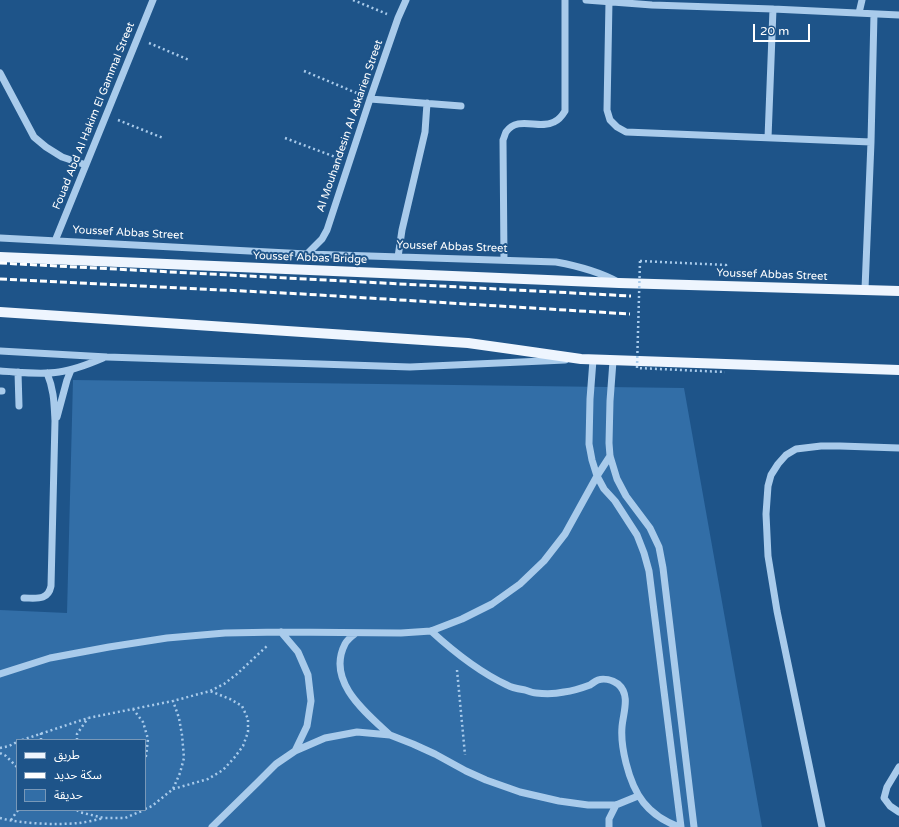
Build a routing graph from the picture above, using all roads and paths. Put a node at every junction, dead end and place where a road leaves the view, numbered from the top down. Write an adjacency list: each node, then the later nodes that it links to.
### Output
1 (153, 0): 14 (street, Fouad Abd Al Hakim El Gammal Street)
2 (353, 0): 13 (path)
3 (406, 0): 13 (street, Al Mouhandesin Al Askarien Street)
4 (565, 0): 33 (street)
5 (586, 0): 7 (street)
6 (862, 0): 10 (street)
7 (609, 1): 8 (street); 24 (street)
8 (653, 2): 9 (street)
9 (773, 9): 10 (street); 24 (street)
10 (859, 13): 11 (street)
11 (874, 14): 12 (street); 25 (street)
12 (899, 15)
13 (398, 18): 18 (street, Al Mouhandesin Al Askarien Street)
14 (138, 38): 15 (path); 21 (street, Fouad Abd Al Hakim El Gammal Street)
15 (189, 60)
16 (304, 71): 18 (path)
17 (0, 73): 27 (street)
18 (370, 99): 19 (street); 26 (street, Al Mouhandesin Al Askarien Street)
19 (427, 103): 20 (street); 32 (street)
20 (460, 106)
21 (106, 115): 22 (path); 27 (street, Fouad Abd Al Hakim El Gammal Street)
22 (163, 138)
23 (286, 138): 26 (path)
24 (768, 138): 25 (street)
25 (871, 142): 36 (street)
26 (349, 162): 30 (street, Al Mouhandesin Al Askarien Street)
27 (86, 165): 29 (street, Fouad Abd Al Hakim El Gammal Street)
28 (0, 238): 29 (street, Youssef Abbas Street)
29 (55, 241): 30 (street, Youssef Abbas Street)
30 (307, 254): 32 (street, Youssef Abbas Street)
31 (0, 257): 35 (main road, Youssef Abbas Bridge)
32 (398, 257): 33 (street, Youssef Abbas Street)
33 (504, 260): 35 (street, Youssef Abbas Street)
34 (726, 265): 48 (path, bridge)
35 (619, 283): 36 (main road, Youssef Abbas Street)
36 (866, 289): 37 (main road, Youssef Abbas Street)
37 (899, 291)
38 (0, 312): 41 (main road)
39 (0, 351): 40 (street)
40 (107, 356): 41 (street); 44 (street)
41 (581, 359): 42 (main road)
42 (593, 360): 43 (main road); 54 (street)
43 (613, 361): 45 (main road); 53 (street)
44 (72, 370): 49 (street); 51 (street)
45 (899, 370)
46 (0, 371): 47 (street)
47 (18, 372): 49 (street); 50 (street)
48 (725, 372)
49 (46, 373): 51 (street)
50 (19, 406)
51 (55, 421): 55 (street)
52 (899, 448): 95 (street)
53 (610, 456): 54 (street); 94 (street)
54 (597, 476): 56 (street); 93 (street)
55 (24, 598)
56 (431, 631): 58 (street); 59 (street)
57 (281, 632): 58 (street); 60 (street); 61 (path); 72 (street)
58 (356, 633): 66 (street)
59 (456, 653): 77 (path); 79 (street)
60 (0, 674)
61 (210, 691): 62 (path); 78 (path)
62 (173, 701): 63 (path); 78 (path)
63 (133, 708): 64 (path); 74 (path)
64 (88, 718): 65 (path); 69 (path)
65 (41, 733): 67 (path); 68 (path)
66 (390, 735): 72 (street); 77 (street)
67 (25, 739)
68 (41, 739)
69 (77, 739)
70 (16, 742): 71 (path)
71 (0, 748)
72 (295, 751): 91 (street)
73 (0, 753): 76 (path)
74 (146, 756)
75 (899, 767): 85 (street)
76 (16, 768)
77 (466, 772): 80 (street)
78 (173, 789): 81 (path)
79 (638, 796): 80 (street); 93 (street)
80 (616, 805): 92 (street)
81 (146, 809)
82 (17, 811): 88 (path)
83 (78, 811): 87 (path)
84 (142, 811): 87 (path)
85 (899, 812)
86 (0, 818): 88 (path)
87 (104, 818): 89 (path)
88 (10, 821): 89 (path)
89 (79, 823): 90 (path)
90 (74, 827)
91 (212, 827)
92 (609, 827)
93 (680, 827)
94 (694, 827)
95 (822, 827)

